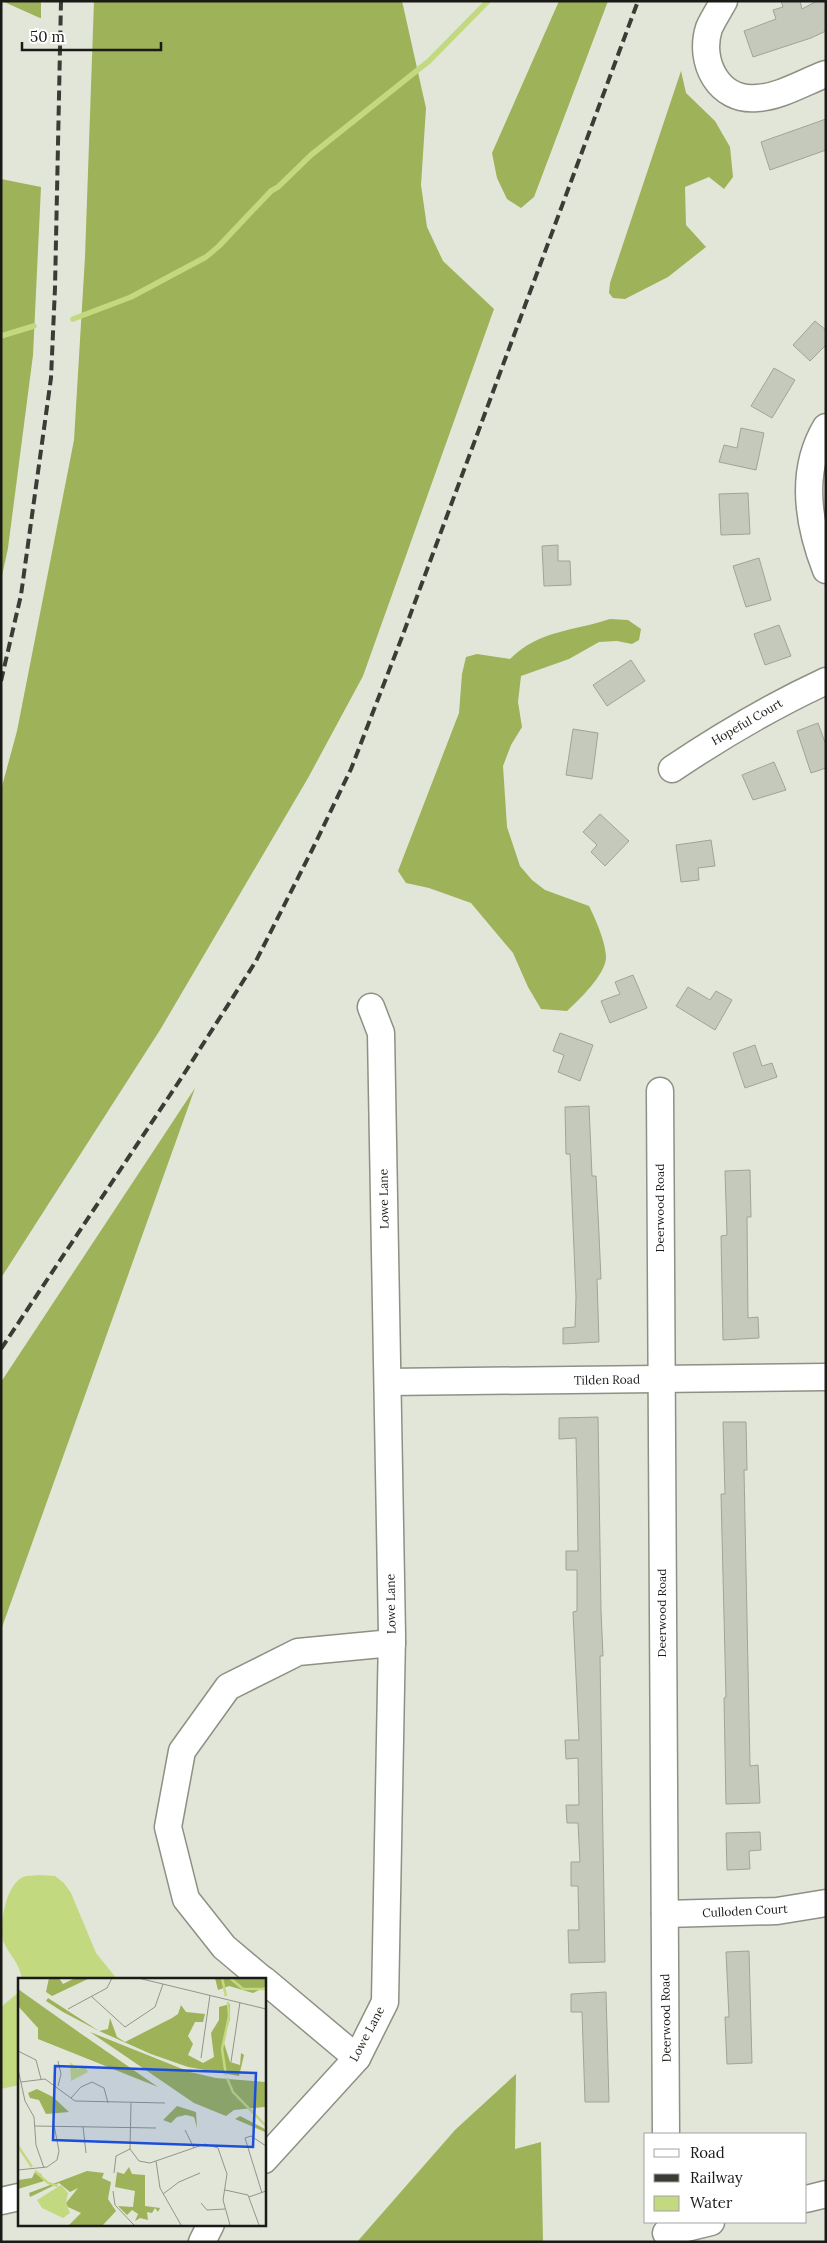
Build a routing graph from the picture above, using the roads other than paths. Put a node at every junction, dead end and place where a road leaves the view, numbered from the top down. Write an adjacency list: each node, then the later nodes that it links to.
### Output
1 (724, 1): 2 (street)
2 (826, 74)
3 (826, 427): 4 (street)
4 (826, 570)
5 (826, 681): 6 (street, Hopeful Court)
6 (672, 769)
7 (371, 1007): 11 (street, Lowe Lane)
8 (660, 1091): 10 (street, Deerwood Road)
9 (826, 1377): 10 (street, Tilden Road)
10 (660, 1379): 11 (street, Tilden Road); 14 (street, Deerwood Road)
11 (388, 1382): 12 (street, Lowe Lane)
12 (392, 1643): 15 (street); 17 (street, Lowe Lane)
13 (826, 1903): 14 (street, Culloden Court)
14 (665, 1914): 18 (street, Deerwood Road)
15 (261, 1978)
16 (265, 1982): 17 (street)
17 (357, 2058): 19 (street, Lowe Lane)
18 (666, 2133)
19 (265, 2159)
20 (826, 2194): 22 (street)
21 (18, 2197): 23 (street)
22 (807, 2198)
23 (1, 2202)
24 (706, 2223): 26 (street)
25 (210, 2226): 27 (street)
26 (666, 2232)
27 (202, 2242)

